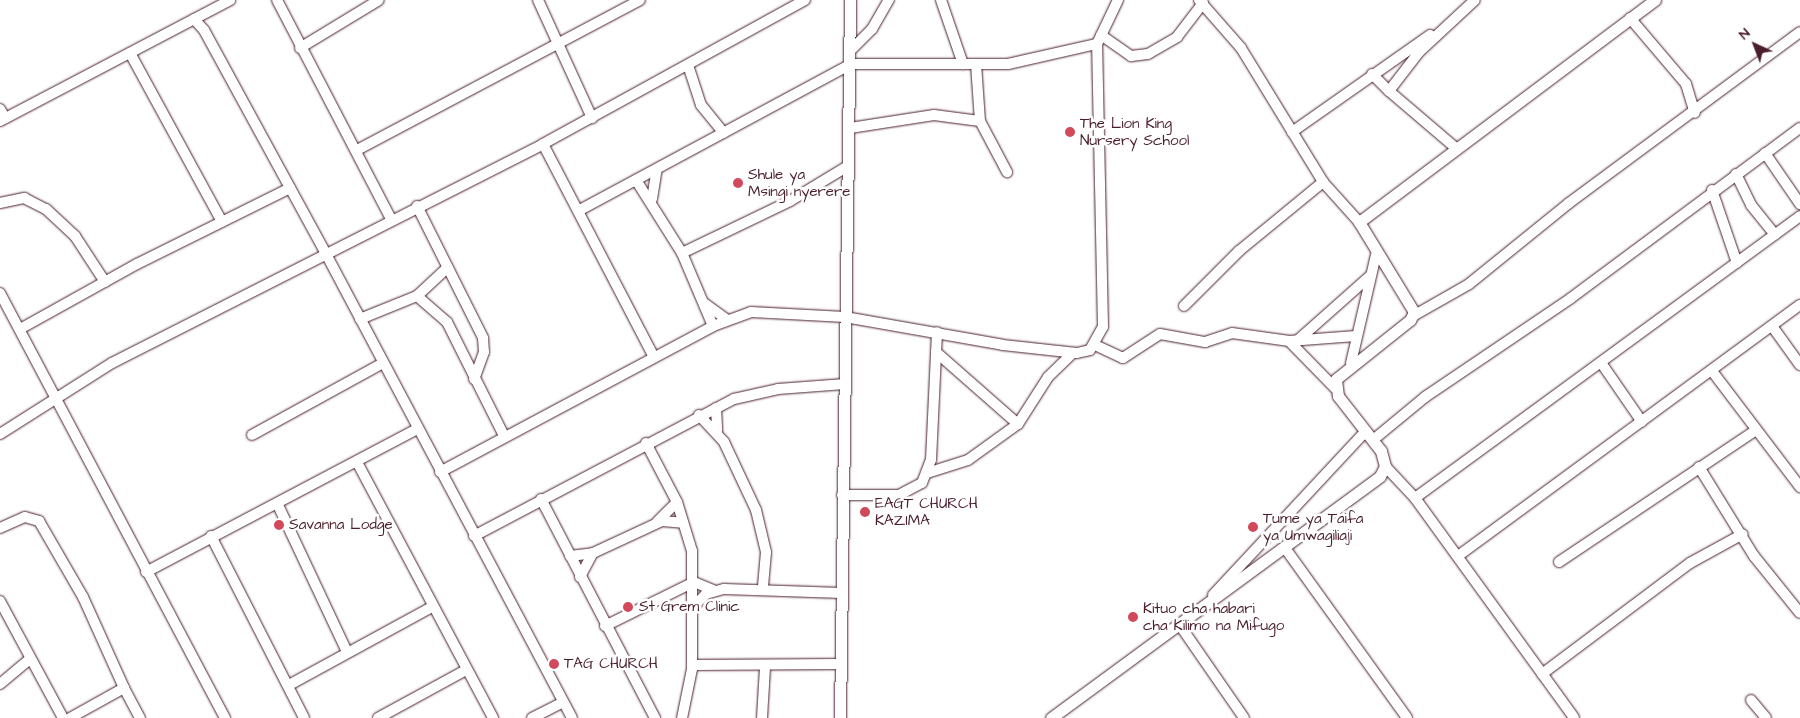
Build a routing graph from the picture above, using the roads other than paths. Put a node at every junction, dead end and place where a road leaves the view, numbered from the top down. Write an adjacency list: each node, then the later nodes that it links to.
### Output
1 (230, 0): 15 (street)
2 (277, 0): 23 (street)
3 (379, 0): 23 (street)
4 (538, 0): 22 (street)
5 (640, 0): 14 (street)
6 (805, 0): 29 (street)
7 (850, 0): 24 (street)
8 (889, 0): 24 (street)
9 (941, 0): 27 (street)
10 (1118, 0): 21 (street)
11 (1475, 0): 18 (street)
12 (1655, 0): 16 (street)
13 (1201, 1): 21 (street); 38 (street)
14 (623, 4): 22 (street)
15 (206, 12): 17 (street); 19 (street)
16 (1630, 18): 32 (street); 41 (street)
17 (194, 19): 19 (street); 25 (street)
18 (1442, 28): 30 (street); 31 (street)
19 (204, 30): 50 (street)
20 (1800, 32): 32 (street)
21 (1099, 40): 28 (street); 84 (street)
22 (557, 44): 34 (street); 42 (street)
23 (300, 48): 42 (street)
24 (851, 50): 26 (street)
25 (130, 53): 33 (street); 59 (street)
26 (851, 64): 27 (street); 36 (street); 39 (street)
27 (963, 64): 28 (street)
28 (976, 64): 35 (street)
29 (688, 65): 34 (street); 39 (street)
30 (1372, 74): 31 (street); 38 (street)
31 (1390, 91): 41 (street)
32 (1695, 113): 74 (street)
33 (2, 116)
34 (592, 118): 40 (street)
35 (980, 121): 36 (street); 46 (street)
36 (850, 128): 44 (street)
37 (1800, 128): 43 (street)
38 (1292, 132): 49 (street)
39 (724, 133): 45 (street)
40 (543, 144): 55 (street); 56 (street)
41 (1457, 148): 60 (street)
42 (357, 150): 58 (street)
43 (1765, 153): 47 (street); 54 (street)
44 (848, 166): 63 (street); 75 (street)
45 (657, 168): 48 (street); 52 (street)
46 (1007, 172)
47 (1736, 174): 51 (street); 61 (street)
48 (636, 180): 52 (street); 56 (street)
49 (1323, 182): 60 (street); 73 (street)
50 (290, 188): 59 (street); 62 (street)
51 (1712, 190): 65 (street); 107 (street)
52 (652, 199): 63 (street)
53 (0, 203): 68 (street)
54 (1800, 204)
55 (417, 206): 58 (street); 66 (street)
56 (578, 211): 87 (street)
57 (1800, 216): 61 (street)
58 (391, 219): 62 (street)
59 (222, 222): 68 (street)
60 (1359, 222): 64 (street)
61 (1775, 235): 65 (street)
62 (326, 252): 76 (street); 96 (street)
63 (682, 253): 71 (street)
64 (1376, 254): 67 (street); 74 (street)
65 (1736, 263): 90 (street)
66 (448, 267): 70 (street); 93 (street)
67 (1370, 276): 82 (street); 83 (street)
68 (105, 282): 80 (street)
69 (0, 294): 80 (street)
70 (417, 296): 76 (street); 93 (street)
71 (704, 303): 77 (street); 78 (street)
72 (1800, 305): 79 (street)
73 (1184, 306)
74 (1413, 316): 89 (street)
75 (845, 317): 77 (street); 81 (street); 94 (street)
76 (360, 319): 88 (street)
77 (727, 320): 78 (street)
78 (713, 326): 87 (street)
79 (1772, 326): 91 (street); 92 (street)
80 (20, 329): 96 (street)
81 (937, 332): 85 (street); 86 (street)
82 (1356, 336): 83 (street); 89 (street)
83 (1294, 341): 84 (street); 95 (street)
84 (1095, 345): 86 (street)
85 (936, 352): 100 (street); 113 (street)
86 (1073, 353): 100 (street)
87 (654, 358): 106 (street)
88 (383, 363): 101 (street); 105 (street)
89 (1351, 363): 95 (street)
90 (1602, 364): 99 (street); 116 (street)
91 (1800, 365)
92 (1712, 371): 99 (street); 103 (street)
93 (474, 379): 106 (street)
94 (845, 384): 97 (street); 115 (street)
95 (1335, 388): 107 (street)
96 (57, 397): 104 (street); 131 (street)
97 (716, 408): 98 (street); 102 (street)
98 (699, 415): 102 (street); 108 (street)
99 (1642, 422): 129 (street)
100 (1018, 424): 113 (street)
101 (417, 429): 109 (street); 112 (street)
102 (717, 430): 135 (street)
103 (1756, 430): 111 (street); 114 (street)
104 (0, 434)
105 (252, 435)
106 (504, 436): 112 (street)
107 (1369, 436): 110 (street); 140 (street)
108 (646, 443): 117 (street); 118 (street)
109 (357, 462): 119 (street); 139 (street)
110 (1385, 466): 116 (street); 126 (street)
111 (1699, 467): 123 (street); 130 (street)
112 (440, 472): 125 (street)
113 (927, 473): 115 (street)
114 (1800, 487)
115 (842, 495): 136 (street)
116 (1415, 498): 129 (street)
117 (541, 499): 125 (street); 128 (street)
118 (677, 502): 120 (street); 121 (street)
119 (278, 503): 124 (street); 145 (street)
120 (656, 523): 121 (street); 127 (street)
121 (683, 523): 133 (street)
122 (0, 528): 155 (street)
123 (1743, 534): 141 (street); 152 (street)
124 (211, 536): 131 (street); 154 (street)
125 (474, 536): 157 (street)
126 (1285, 548): 140 (street); 173 (street)
127 (593, 553): 128 (street); 132 (street)
128 (570, 556): 132 (street)
129 (1458, 556): 152 (street)
130 (1558, 562)
131 (146, 572): 161 (street)
132 (580, 577): 143 (street)
133 (694, 582): 134 (street); 138 (street); 143 (street)
134 (713, 590): 135 (street); 138 (street)
135 (763, 590): 136 (street)
136 (842, 593): 147 (street)
137 (0, 601): 146 (street)
138 (694, 606): 144 (street)
139 (432, 607): 145 (street); 151 (street)
140 (1200, 611): 142 (street)
141 (1800, 613)
142 (1179, 624): 171 (street); 172 (street)
143 (606, 626): 167 (street)
144 (692, 650): 148 (street); 149 (street)
145 (347, 652): 154 (street)
146 (30, 660): 153 (street); 158 (street)
147 (841, 664): 150 (street); 170 (street)
148 (692, 665): 149 (street); 168 (street)
149 (706, 666): 150 (street)
150 (765, 667): 169 (street)
151 (466, 670): 163 (street); 164 (street)
152 (1542, 674): 174 (street)
153 (0, 684)
154 (289, 685): 162 (street)
155 (124, 688): 159 (street); 160 (street)
156 (1752, 700): 175 (street)
157 (563, 702): 165 (street); 166 (street)
158 (63, 718)
159 (70, 718)
160 (140, 718)
161 (225, 718)
162 (304, 718)
163 (378, 718)
164 (493, 718)
165 (532, 718)
166 (572, 718)
167 (655, 718)
168 (682, 718)
169 (762, 718)
170 (840, 718)
171 (1051, 718)
172 (1244, 718)
173 (1407, 718)
174 (1574, 718)
175 (1766, 718)

